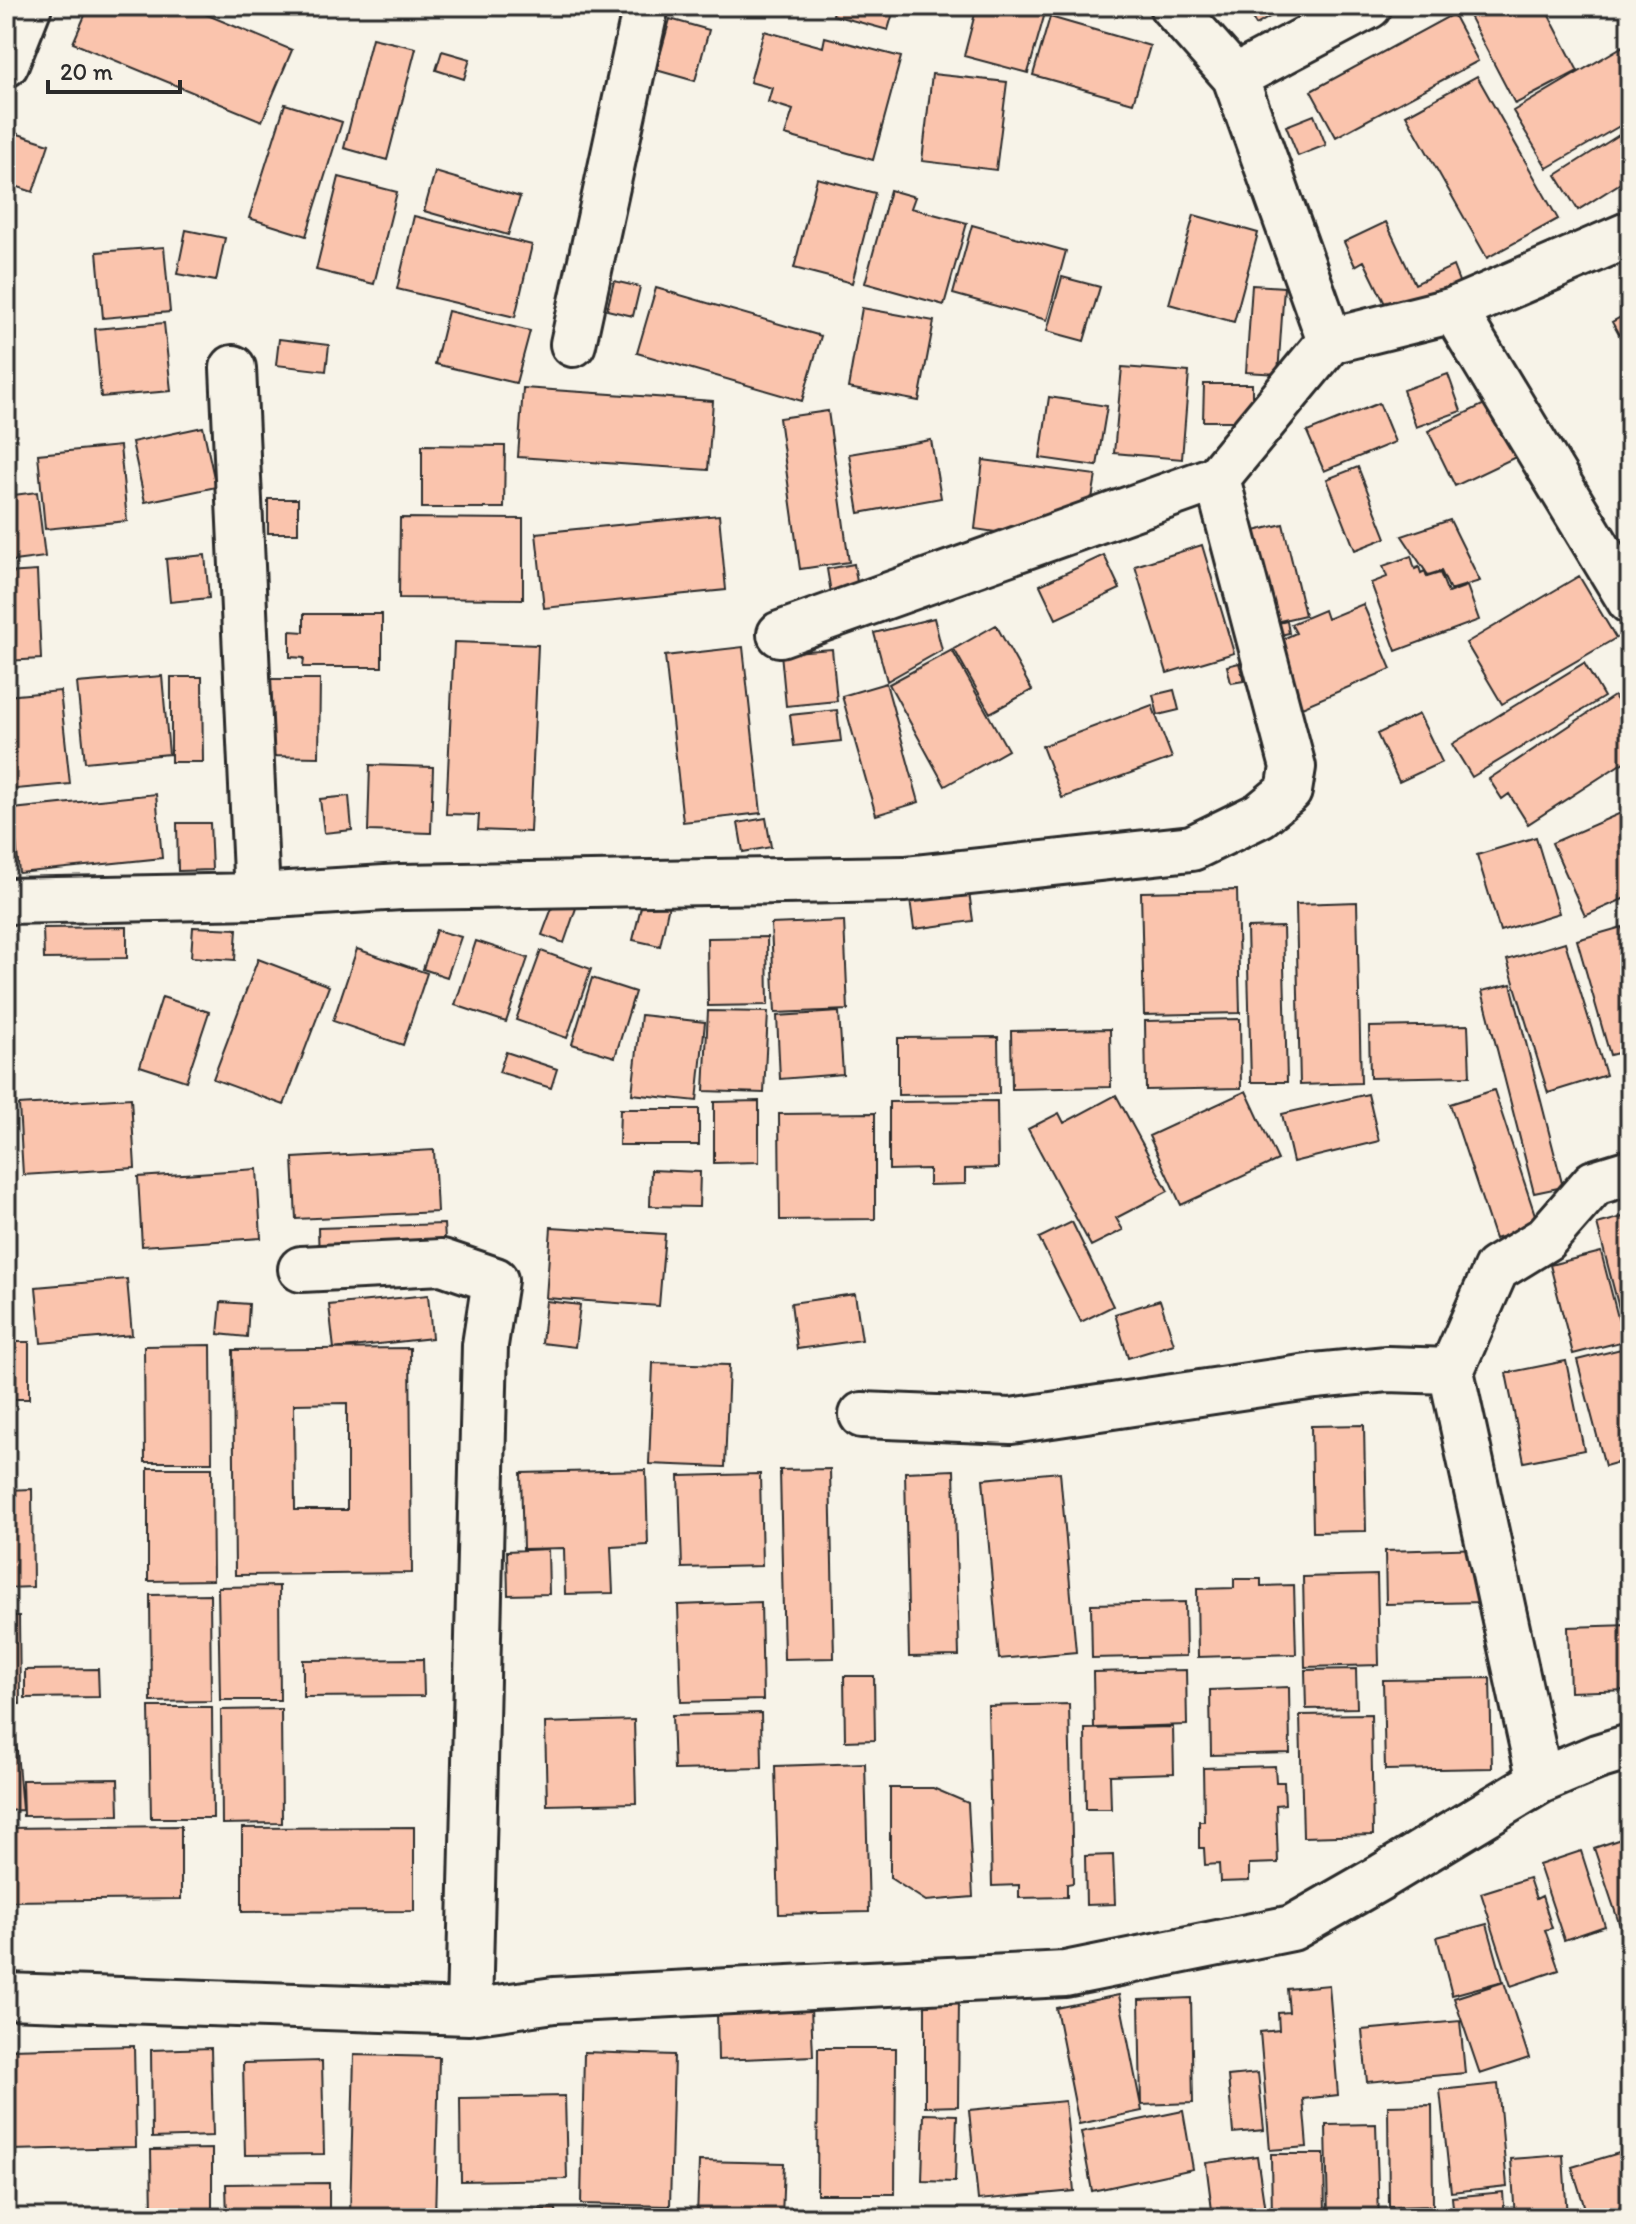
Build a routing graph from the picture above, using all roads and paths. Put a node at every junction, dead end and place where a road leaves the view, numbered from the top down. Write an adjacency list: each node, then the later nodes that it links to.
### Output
1 (29, 6): 5 (street)
2 (646, 6): 10 (street)
3 (1172, 6): 6 (street)
4 (1369, 6): 6 (street)
5 (6, 64)
6 (1235, 77): 9 (street)
7 (1630, 234): 8 (street)
8 (1454, 310): 9 (street); 13 (street)
9 (1330, 341): 12 (street)
10 (573, 344)
11 (233, 368): 15 (street)
12 (1217, 478): 14 (street); 15 (street)
13 (1630, 601)
14 (780, 634)
15 (257, 896): 16 (street)
16 (6, 901)
17 (1630, 1172): 19 (street)
18 (301, 1269): 24 (street)
19 (1451, 1371): 20 (street); 22 (street)
20 (862, 1415)
21 (1630, 1747): 22 (street)
22 (1540, 1781): 24 (street)
23 (6, 1996): 24 (street)
24 (469, 2012)

